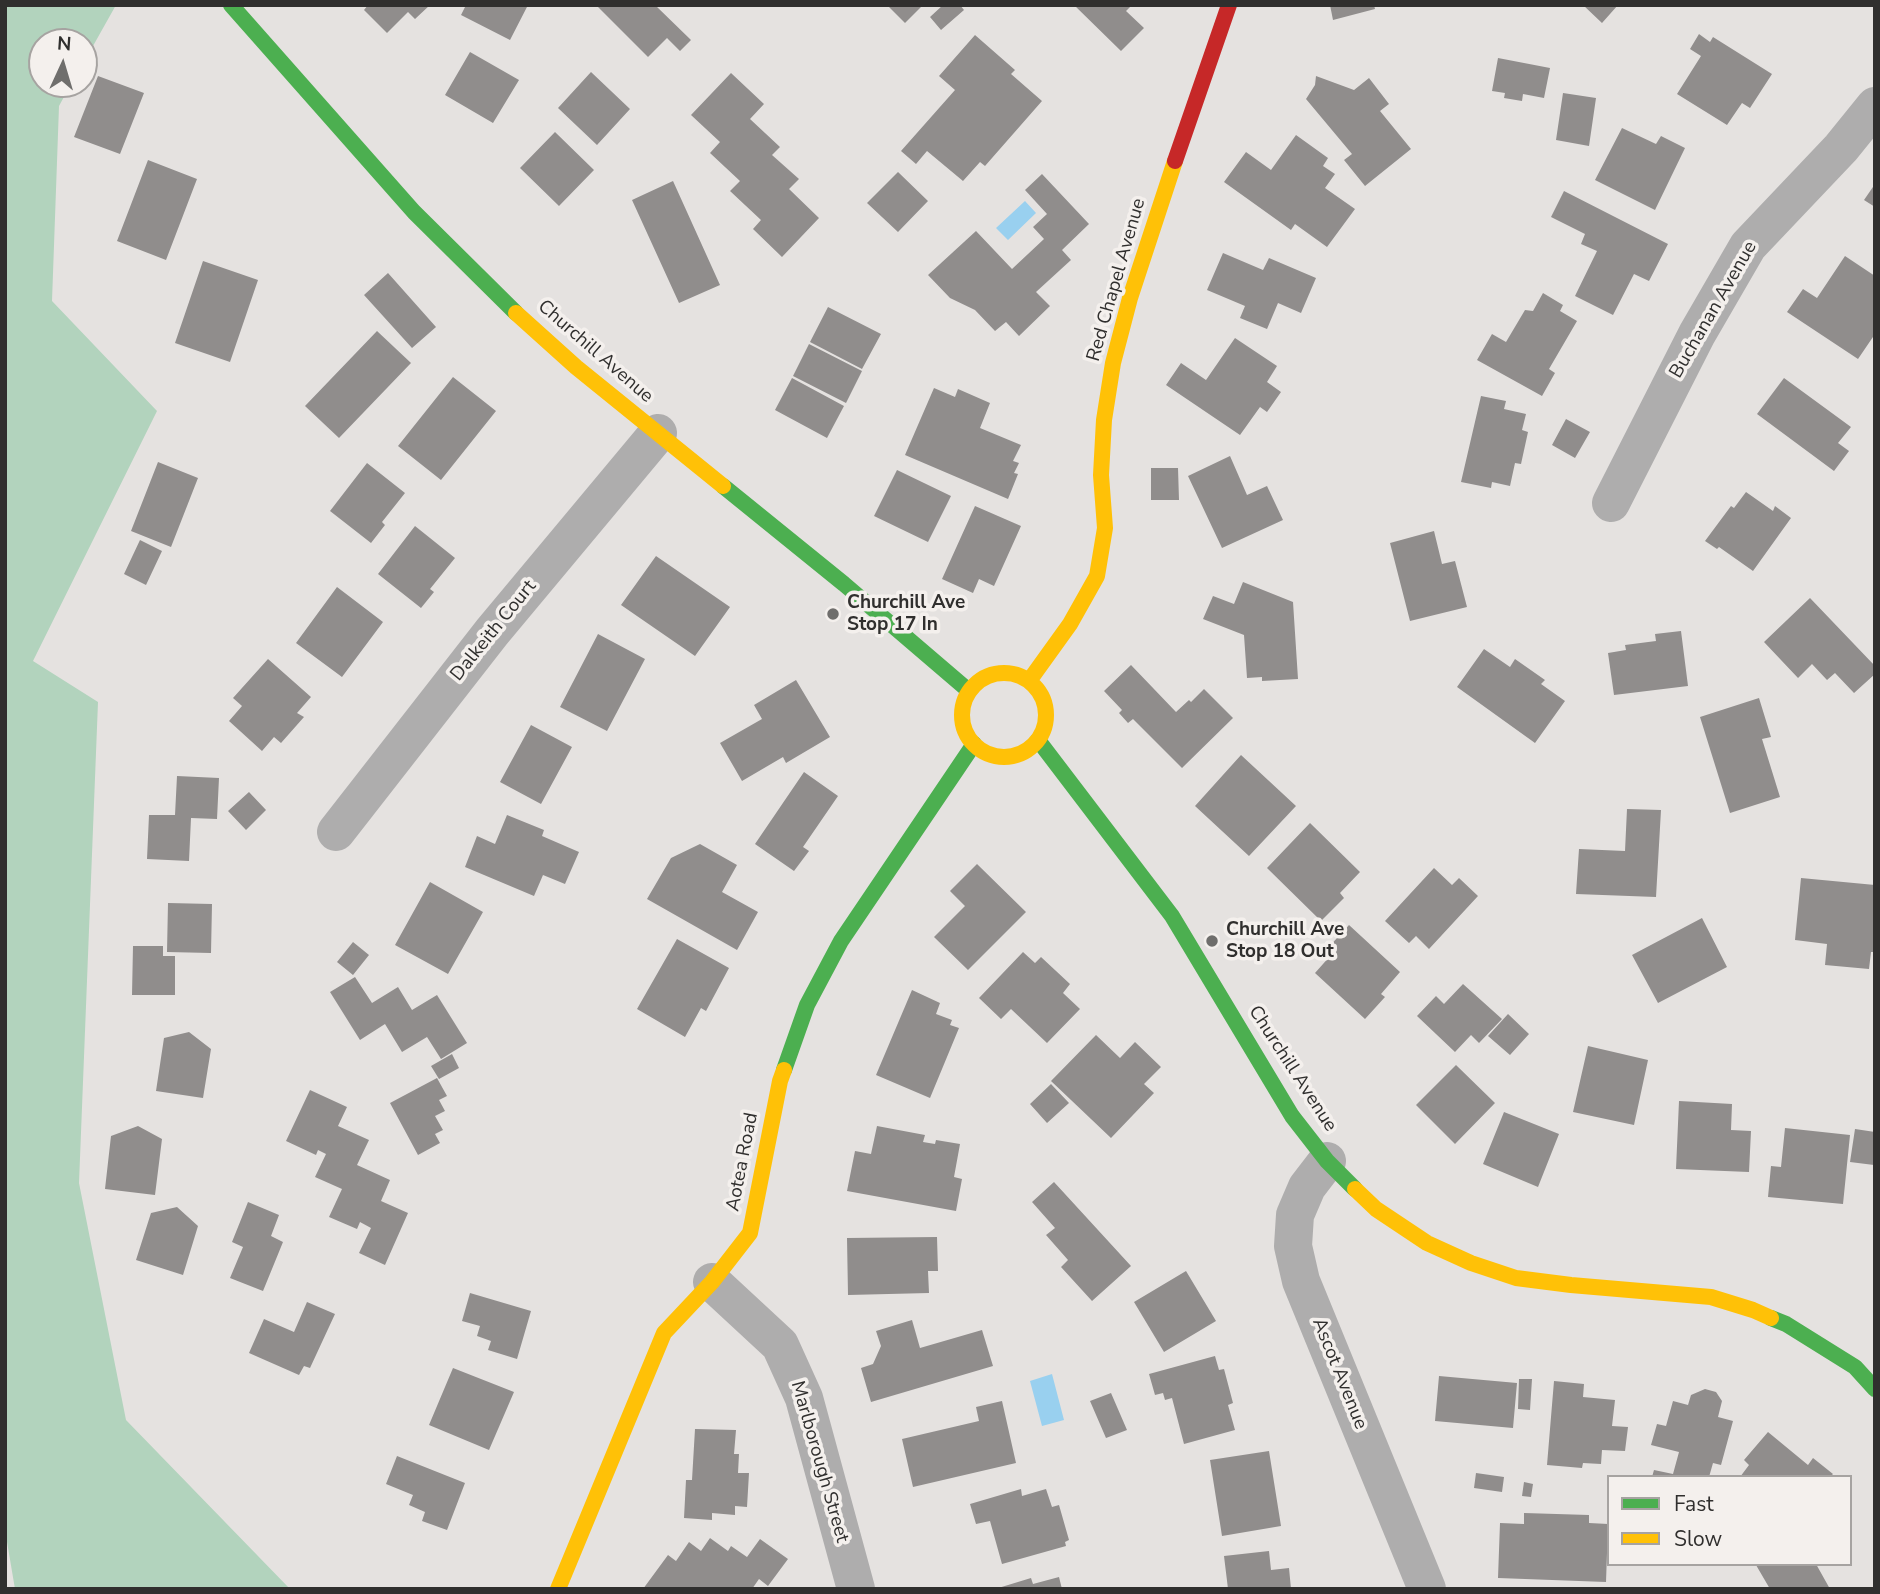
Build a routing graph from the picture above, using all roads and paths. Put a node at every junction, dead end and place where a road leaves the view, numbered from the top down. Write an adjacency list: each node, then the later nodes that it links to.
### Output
1 (231, 5): 4 (street, Churchill Avenue)
2 (1229, 5): 6 (street, Red Chapel Avenue)
3 (1875, 106): 5 (street, Buchanan Avenue)
4 (658, 433): 7 (street, Churchill Avenue); 10 (street, Dalkeith Court)
5 (1611, 503)
6 (1029, 681): 7 (street); 8 (street)
7 (969, 691): 9 (street)
8 (1038, 740): 9 (street); 11 (street, Churchill Avenue)
9 (974, 744): 12 (street, Aotea Road)
10 (336, 832)
11 (1327, 1161): 13 (street, Churchill Avenue); 16 (street, Ascot Avenue)
12 (712, 1282): 14 (street, Aotea Road); 15 (street, Marlborough Street)
13 (1875, 1390)
14 (558, 1589)
15 (856, 1589)
16 (1427, 1589)

